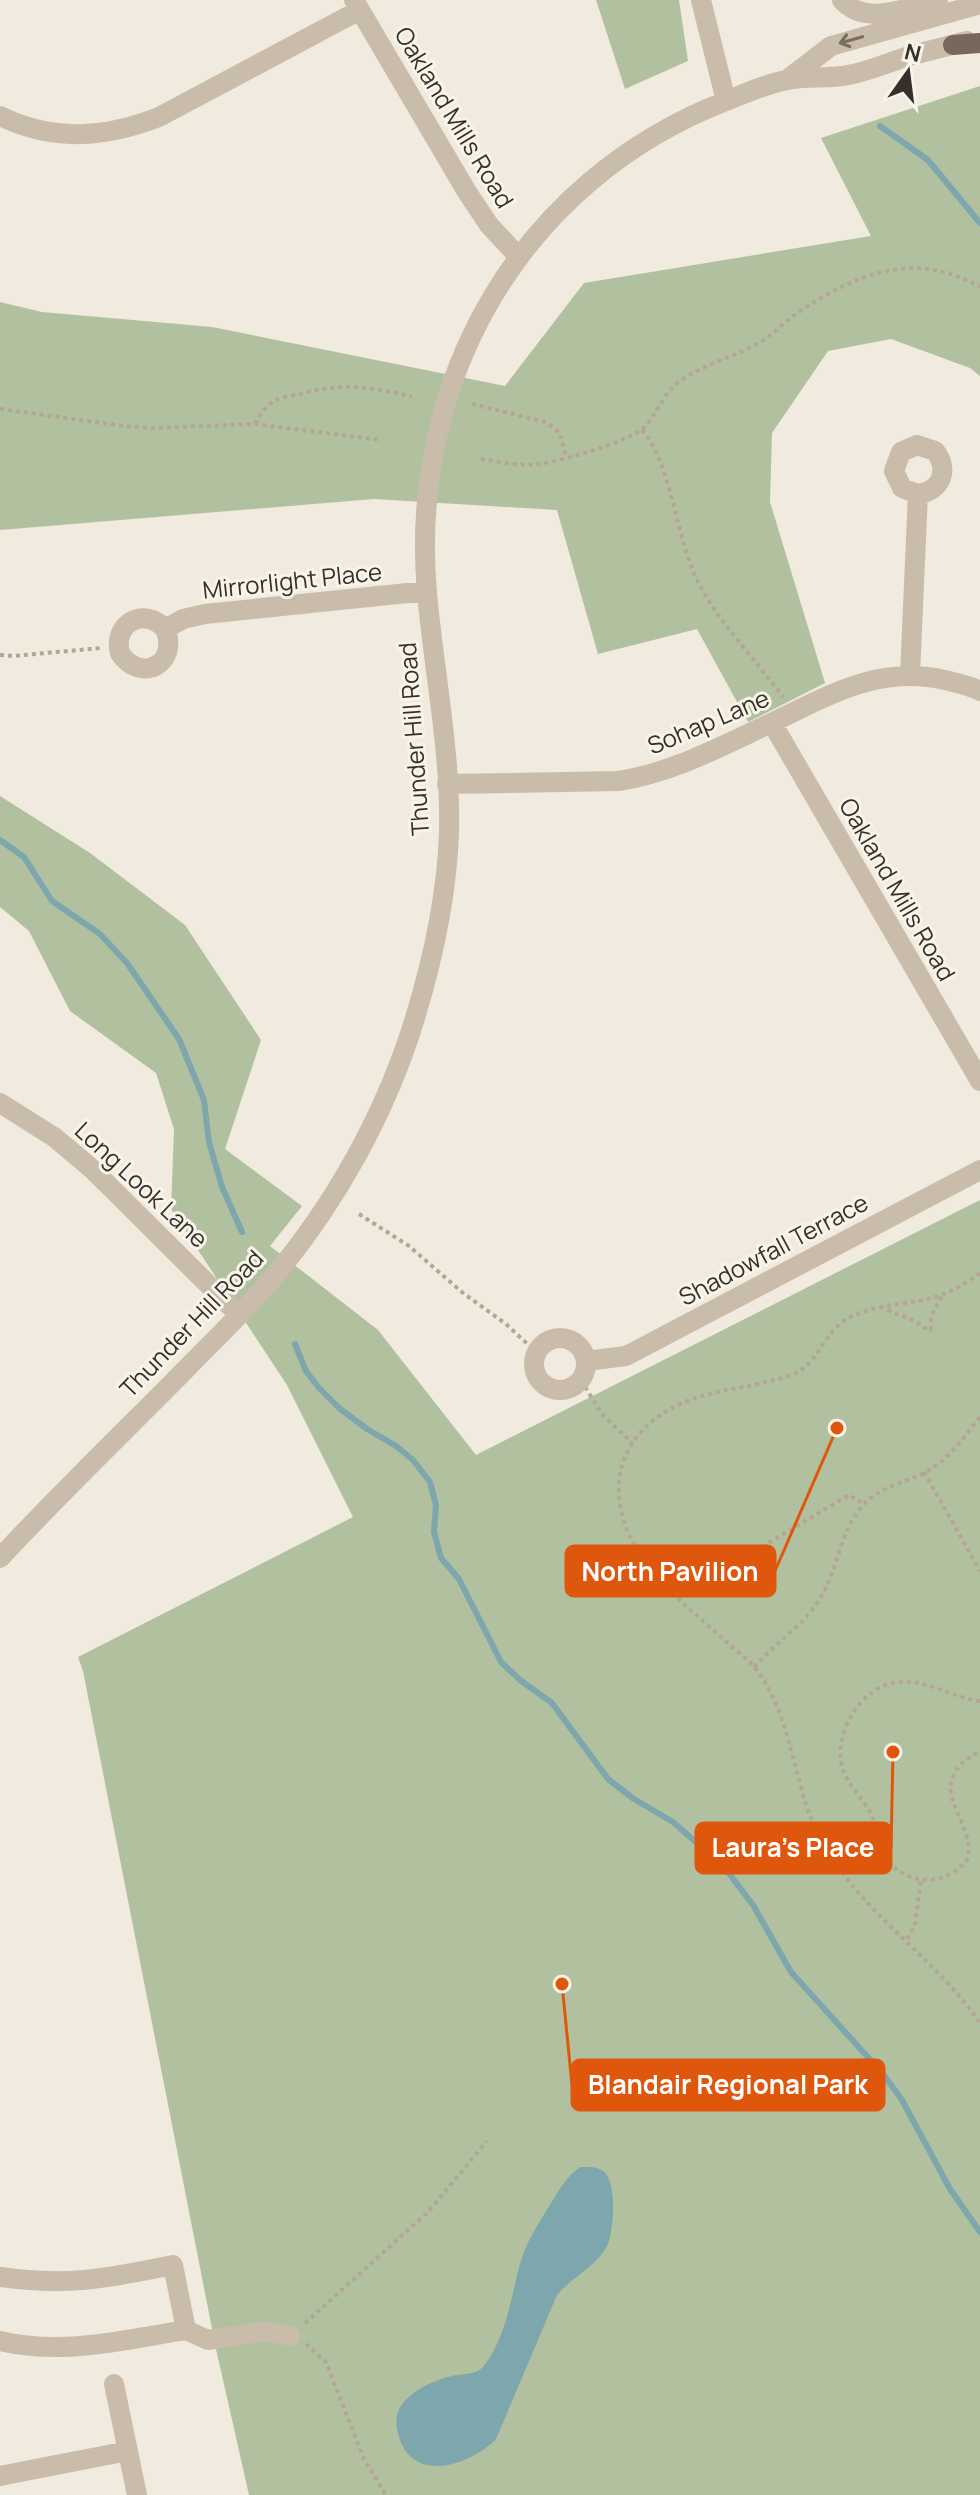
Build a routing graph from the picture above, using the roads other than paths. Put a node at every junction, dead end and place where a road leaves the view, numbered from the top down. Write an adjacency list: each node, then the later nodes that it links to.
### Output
1 (701, 0): 9 (street)
2 (842, 0): 3 (street)
3 (938, 0)
4 (980, 4): 8 (street, Thunder Hill Road, one-way to 8)
5 (357, 5): 10 (street); 11 (street, Oakland Mills Road)
6 (980, 40): 7 (main road)
7 (953, 45): 8 (street, Thunder Hill Road)
8 (788, 79): 9 (street, Thunder Hill Road)
9 (726, 101): 11 (street, Thunder Hill Road)
10 (0, 116)
11 (518, 256): 13 (street, Thunder Hill Road)
12 (918, 494): 15 (street)
13 (427, 591): 14 (street, Mirrorlight Place); 18 (street, Thunder Hill Road)
14 (165, 629): 14 (street)
15 (910, 675): 16 (street, Sohap Lane); 17 (street, Sohap Lane)
16 (980, 691)
17 (772, 723): 18 (street, Sohap Lane); 19 (street, Oakland Mills Road)
18 (447, 784): 22 (street, Thunder Hill Road)
19 (980, 1081)
20 (0, 1103): 22 (street, Long Look Lane)
21 (980, 1170): 23 (street, Shadowfall Terrace)
22 (239, 1315): 24 (street, Thunder Hill Road)
23 (584, 1371): 23 (street, Shadowfall Terrace)
24 (0, 1558)
25 (0, 2277): 26 (street)
26 (186, 2330): 27 (street); 28 (street)
27 (290, 2336)
28 (0, 2341)
29 (114, 2384): 30 (street)
30 (128, 2451): 31 (street); 32 (street)
31 (0, 2476)
32 (137, 2495)

